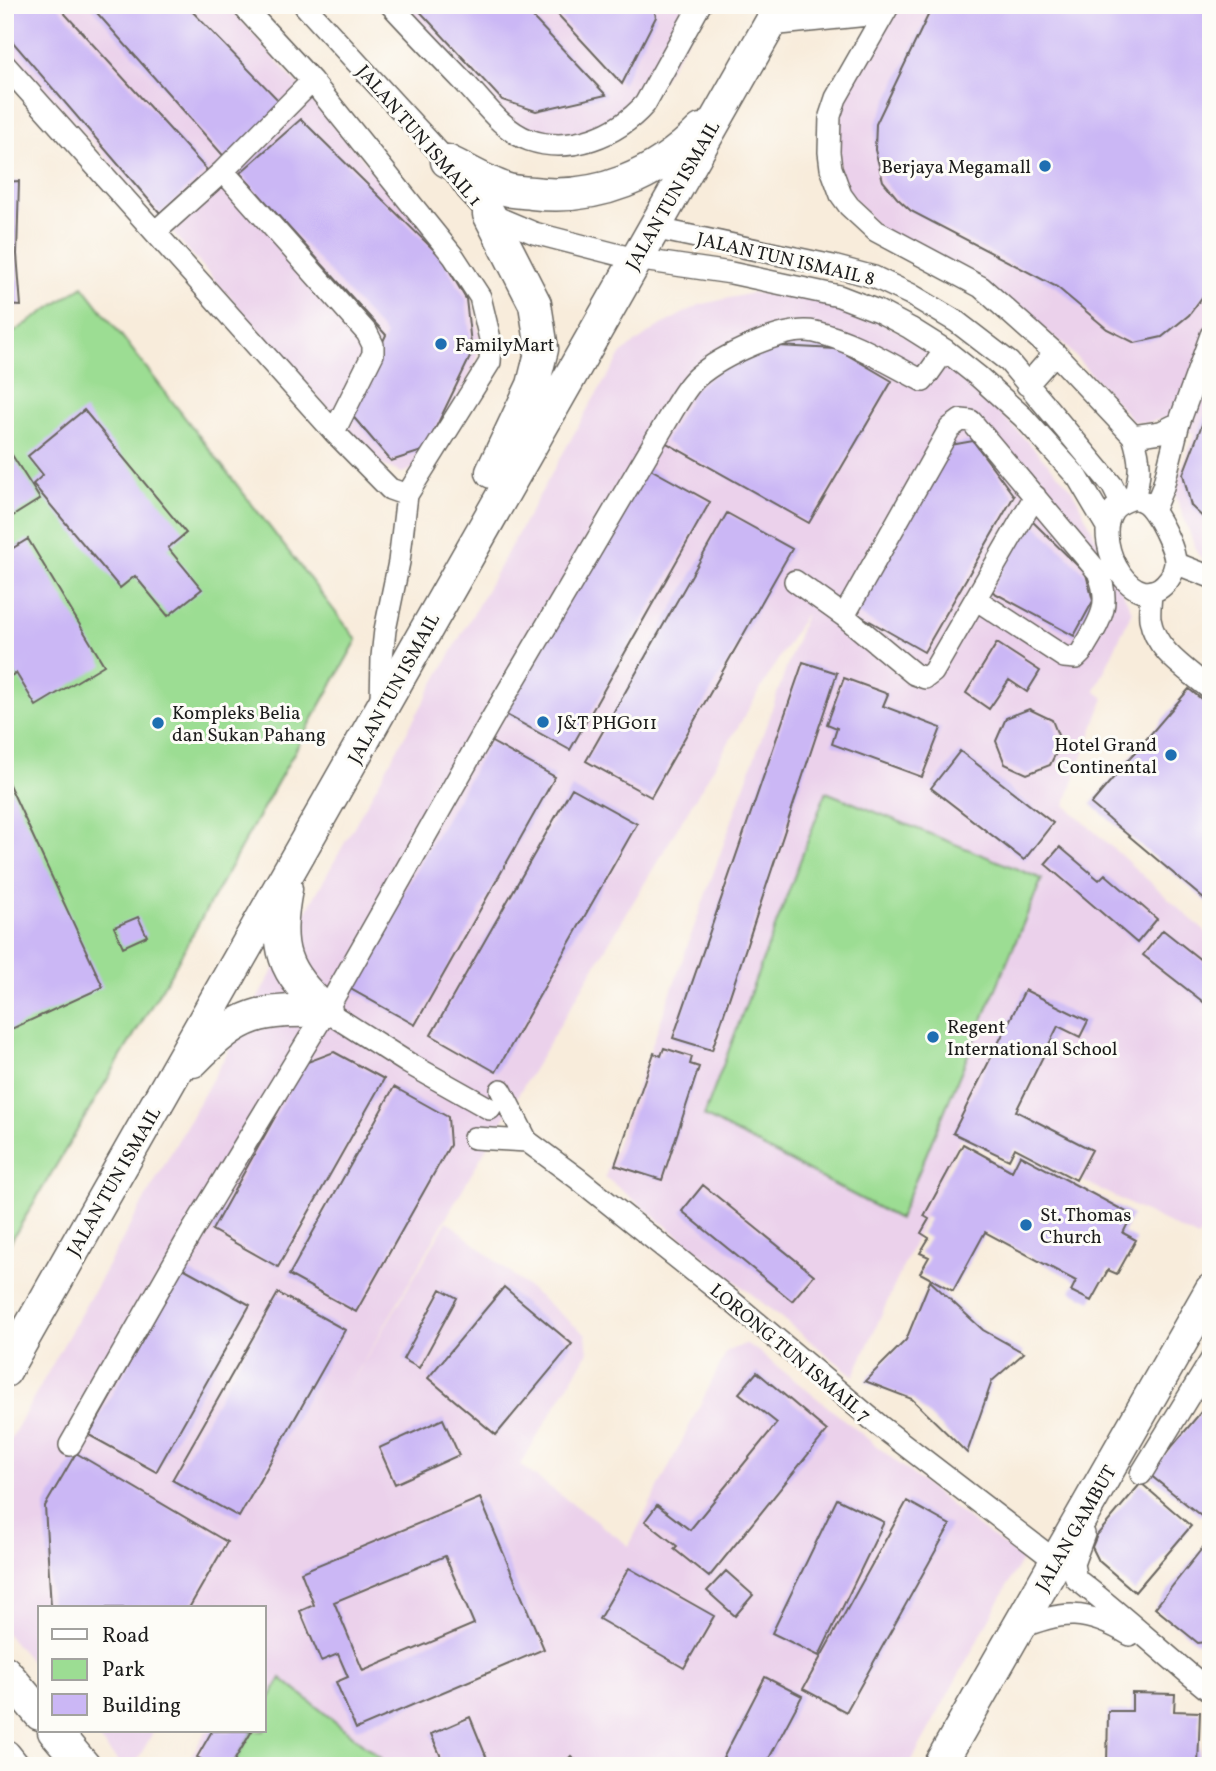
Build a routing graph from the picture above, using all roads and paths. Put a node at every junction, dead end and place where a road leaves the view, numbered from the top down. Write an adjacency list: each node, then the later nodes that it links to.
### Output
1 (242, 5): 8 (street)
2 (304, 5): 10 (street, JALAN TUN ISMAIL 1)
3 (391, 5): 5 (street)
4 (889, 5): 6 (street); 18 (street)
5 (695, 8)
6 (775, 15): 9 (main road, JALAN TUN ISMAIL)
7 (5, 65): 14 (street)
8 (312, 81): 11 (street); 23 (street)
9 (722, 109): 10 (main road); 13 (main road, JALAN TUN ISMAIL)
10 (447, 161): 12 (street, JALAN TUN ISMAIL 1)
11 (223, 171): 14 (street); 21 (street)
12 (489, 214): 15 (street, JALAN TUN ISMAIL 1); 28 (main road)
13 (653, 228): 15 (main road, JALAN TUN ISMAIL); 19 (street, JALAN TUN ISMAIL 8)
14 (155, 233): 21 (street)
15 (635, 259): 17 (street, JALAN TUN ISMAIL 8); 28 (main road, JALAN TUN ISMAIL)
16 (1211, 335): 20 (street)
17 (945, 350): 27 (street, JALAN TUN ISMAIL 8); 39 (street)
18 (1055, 353): 19 (street); 22 (street)
19 (1027, 385): 25 (street, JALAN TUN ISMAIL 8)
20 (1179, 422): 22 (street); 26 (street)
21 (334, 432): 23 (street)
22 (1133, 436): 25 (street)
23 (407, 495): 37 (street)
24 (1035, 496): 30 (street); 34 (street); 35 (street)
25 (1127, 500): 26 (street); 27 (street)
26 (1153, 511): 29 (street)
27 (1107, 527): 30 (street)
28 (481, 531): 37 (main road, JALAN TUN ISMAIL)
29 (1175, 563): 31 (street); 33 (street)
30 (1106, 568): 33 (street); 34 (street)
31 (1211, 577)
32 (795, 581): 35 (street)
33 (1151, 591): 36 (street)
34 (977, 600): 35 (street)
35 (844, 616)
36 (1211, 690)
37 (381, 709): 38 (main road, JALAN TUN ISMAIL)
38 (290, 870): 39 (main road); 40 (main road, JALAN TUN ISMAIL)
39 (326, 1011): 40 (main road); 42 (street); 51 (street)
40 (166, 1089): 48 (main road, JALAN TUN ISMAIL)
41 (501, 1090): 44 (street, LORONG TUN ISMAIL 7)
42 (490, 1109)
43 (474, 1138): 44 (street)
44 (527, 1140): 54 (street, LORONG TUN ISMAIL 7)
45 (1211, 1290): 46 (main road, JALAN GAMBUT)
46 (1174, 1354): 47 (street); 49 (main road, JALAN GAMBUT)
47 (1207, 1366): 50 (street)
48 (5, 1371)
49 (1133, 1426): 50 (street); 53 (main road, JALAN GAMBUT)
50 (1160, 1443): 52 (street)
51 (70, 1445)
52 (1141, 1474)
53 (1104, 1476): 54 (main road, JALAN GAMBUT); 56 (street)
54 (1057, 1562): 55 (main road, JALAN GAMBUT)
55 (1017, 1629): 56 (street); 64 (main road, JALAN GAMBUT)
56 (1168, 1657): 58 (street)
57 (5, 1672): 59 (main road)
58 (1210, 1690)
59 (38, 1712)
60 (55, 1732): 63 (main road)
61 (5, 1756): 62 (main road)
62 (13, 1766)
63 (83, 1766)
64 (939, 1766)

